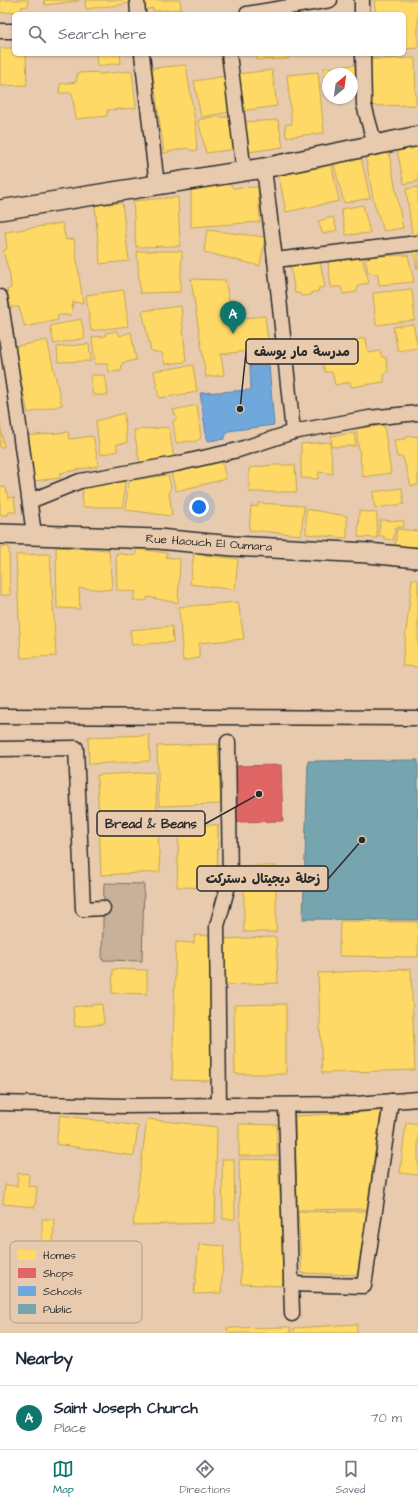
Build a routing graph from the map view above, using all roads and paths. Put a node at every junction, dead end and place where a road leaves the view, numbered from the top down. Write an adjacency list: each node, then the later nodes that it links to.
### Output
1 (137, 0): 4 (street)
2 (330, 0): 5 (street)
3 (362, 0): 6 (street)
4 (138, 12)
5 (259, 12)
6 (362, 12)
7 (12, 31): 8 (street)
8 (0, 32)
9 (142, 56): 16 (street)
10 (230, 56): 15 (street)
11 (363, 56): 13 (street)
12 (418, 136): 13 (street)
13 (375, 145): 14 (street)
14 (264, 168): 15 (street); 19 (street)
15 (244, 172): 16 (street)
16 (157, 186): 17 (street)
17 (0, 210)
18 (418, 243): 19 (street)
19 (275, 260): 22 (street)
20 (0, 297): 23 (street)
21 (418, 412): 22 (street)
22 (293, 432): 23 (street)
23 (30, 501): 25 (street)
24 (0, 534): 25 (street, Rue Haouch El Oumara)
25 (34, 534): 26 (street, Rue Haouch El Oumara)
26 (418, 558)
27 (0, 716): 28 (street)
28 (418, 718)
29 (228, 742): 35 (street)
30 (0, 750): 31 (street)
31 (103, 908)
32 (418, 1099): 33 (street)
33 (391, 1101): 36 (street); 37 (street)
34 (0, 1103): 35 (street)
35 (219, 1105): 36 (street)
36 (286, 1105): 37 (street)
37 (291, 1284): 38 (street)
38 (292, 1314)

